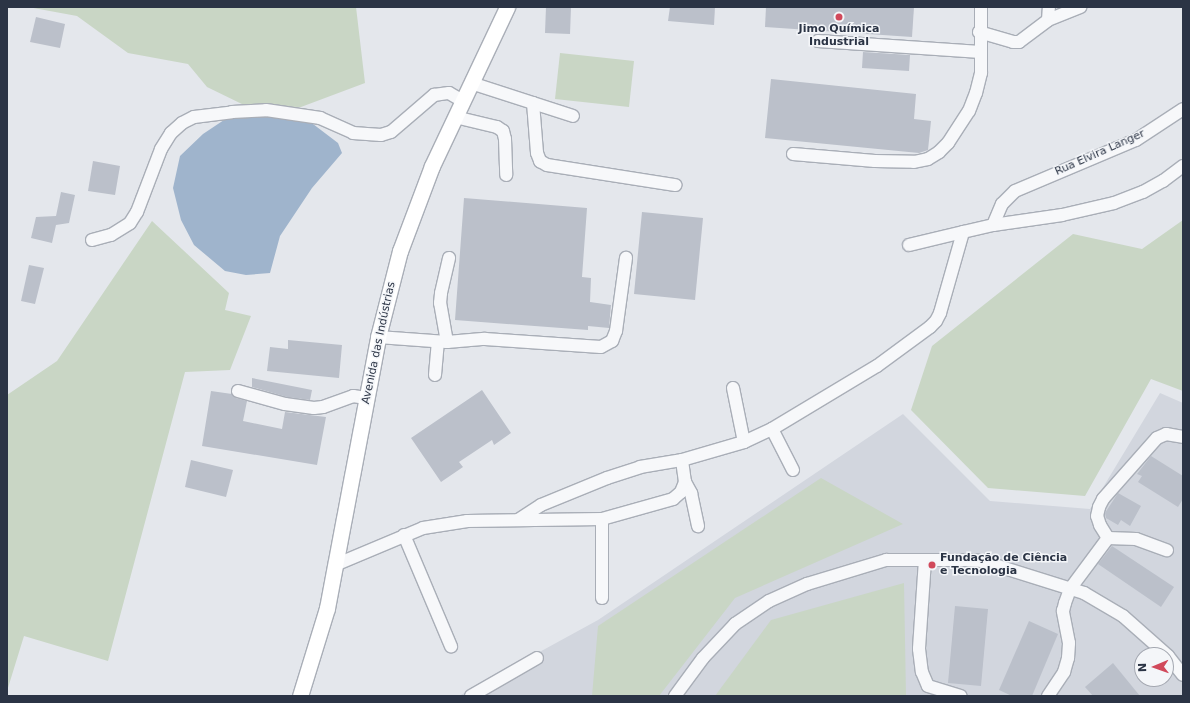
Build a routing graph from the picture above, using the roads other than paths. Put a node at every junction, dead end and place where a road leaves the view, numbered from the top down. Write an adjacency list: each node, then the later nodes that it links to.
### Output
1 (507, 7): 9 (main road, Avenida das Indústrias)
2 (981, 7): 6 (street)
3 (1049, 7): 5 (street)
4 (1081, 7): 5 (street)
5 (1048, 20): 6 (street)
6 (980, 32): 8 (street)
7 (818, 41): 8 (street)
8 (981, 52): 15 (street)
9 (471, 82): 10 (main road, Avenida das Indústrias); 11 (street)
10 (462, 101): 14 (main road, Avenida das Indústrias); 21 (street)
11 (533, 103): 13 (street); 18 (street)
12 (1183, 109): 19 (street, Rua Elvira Langer)
13 (573, 116)
14 (455, 117): 17 (street); 25 (main road, Avenida das Indústrias)
15 (793, 154)
16 (1183, 166): 19 (street)
17 (506, 175)
18 (675, 186)
19 (993, 225): 20 (street)
20 (963, 232): 22 (street); 31 (street)
21 (92, 240)
22 (909, 246)
23 (449, 258): 26 (street)
24 (626, 258): 26 (street)
25 (378, 337): 26 (street); 30 (main road, Avenida das Indústrias)
26 (443, 342): 27 (street)
27 (435, 375)
28 (733, 388): 33 (street)
29 (238, 391): 30 (street)
30 (366, 398): 44 (main road, Avenida das Indústrias)
31 (772, 429): 33 (street); 35 (street)
32 (1183, 437): 41 (street)
33 (744, 442): 34 (street)
34 (682, 460): 36 (street); 38 (street)
35 (793, 470)
36 (685, 482): 37 (street); 39 (street)
37 (602, 519): 38 (street); 46 (street)
38 (518, 520): 40 (street)
39 (698, 526)
40 (404, 535): 44 (street); 47 (street)
41 (1108, 538): 42 (street); 45 (street)
42 (1167, 550)
43 (925, 560): 45 (street); 52 (street); 53 (street)
44 (335, 565): 50 (main road, Avenida das Indústrias)
45 (1070, 589): 49 (street); 54 (street)
46 (602, 598)
47 (451, 646)
48 (537, 658): 51 (street)
49 (1183, 675)
50 (300, 696)
51 (471, 696)
52 (675, 696)
53 (960, 696)
54 (1048, 696)

